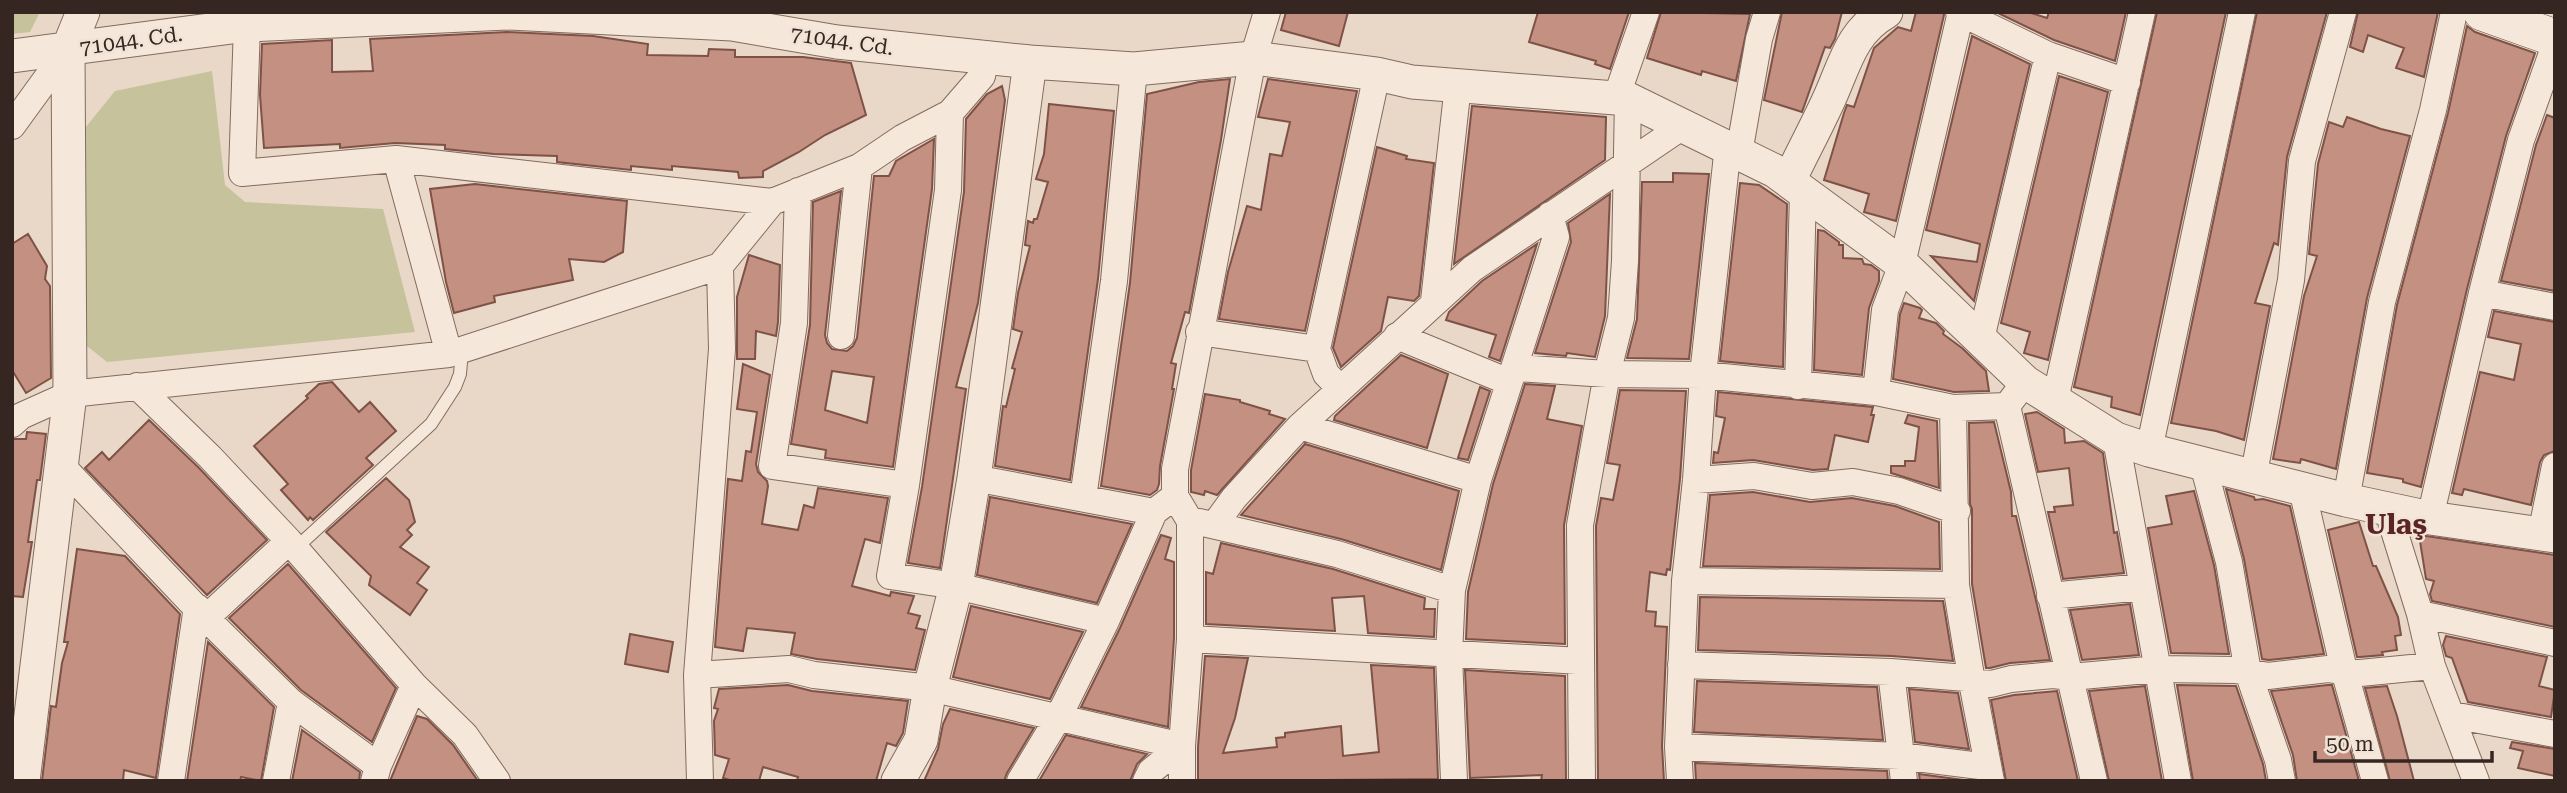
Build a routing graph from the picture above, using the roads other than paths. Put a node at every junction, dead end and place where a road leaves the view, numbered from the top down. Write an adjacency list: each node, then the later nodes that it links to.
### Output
1 (83, 12): 16 (street)
2 (1267, 12): 20 (street)
3 (1646, 12): 26 (street)
4 (1767, 12): 30 (street)
5 (1886, 12): 34 (street)
6 (2142, 12): 24 (street)
7 (2242, 12): 63 (street)
8 (2343, 12): 68 (street)
9 (2454, 12): 75 (street)
10 (2483, 12): 14 (main road)
11 (1960, 13): 17 (street); 38 (street)
12 (732, 18): 13 (street, 71044. Cd.); 19 (street, 71044. Cd.)
13 (249, 19): 16 (street, 71044. Cd.); 31 (street)
14 (2555, 38)
15 (2555, 45): 40 (street)
16 (68, 49): 18 (street, 71044. Cd.); 28 (street); 56 (street)
17 (2048, 55): 24 (street); 46 (street)
18 (12, 56)
19 (986, 58): 21 (street, 71044. Cd.); 27 (street)
20 (1253, 58): 22 (street, 71044. Cd.); 23 (street, 71044. Cd.); 43 (street)
21 (1030, 62): 22 (street, 71044. Cd.); 67 (street)
22 (1134, 69): 74 (street)
23 (1377, 74): 25 (street, 71044. Cd.); 47 (street)
24 (2127, 82): 58 (street)
25 (1458, 85): 26 (street, 71044. Cd.); 41 (street)
26 (1622, 98): 29 (street); 32 (street)
27 (950, 113): 33 (street); 71 (street)
28 (12, 126)
29 (1683, 126): 30 (street); 32 (street)
30 (1733, 150): 34 (street); 51 (street)
31 (396, 159): 36 (street); 48 (street)
32 (1627, 163): 37 (street); 49 (street)
33 (859, 167): 35 (street); 44 (street)
34 (1796, 187): 38 (street); 53 (street)
35 (798, 191): 36 (street); 71 (street)
36 (772, 202): 39 (street)
37 (1550, 215): 41 (street); 50 (street)
38 (1902, 264): 46 (street); 55 (street)
39 (720, 266): 48 (street); 102 (street)
40 (2482, 293): 42 (street); 79 (street)
41 (1434, 302): 45 (street)
42 (2555, 307)
43 (1199, 332): 47 (street); 73 (street)
44 (841, 336)
45 (1397, 336): 50 (street); 54 (street)
46 (1981, 339): 57 (street)
47 (1317, 349): 54 (street)
48 (455, 352): 52 (street); 82 (lane)
49 (1607, 374): 50 (street); 51 (street); 95 (street)
50 (1512, 375): 69 (street)
51 (1703, 375): 53 (street); 70 (street)
52 (137, 386): 56 (street); 82 (street)
53 (1798, 386): 55 (street)
54 (1340, 388): 61 (street)
55 (1876, 392): 59 (street)
56 (70, 394): 60 (street); 65 (street)
57 (2016, 394): 58 (street); 59 (street); 88 (street)
58 (2055, 400): 62 (street)
59 (1953, 408): 77 (street)
60 (15, 414)
61 (1300, 426): 69 (street); 80 (street)
62 (2116, 439): 63 (street); 86 (street)
63 (2149, 450): 64 (street)
64 (2203, 464): 68 (street); 101 (street)
65 (61, 466): 89 (street); 117 (street)
66 (2555, 466): 81 (street)
67 (974, 478): 74 (street); 85 (street)
68 (2253, 478): 72 (street)
69 (1478, 480): 87 (street)
70 (1696, 480): 77 (street); 83 (street)
71 (906, 485): 85 (street)
72 (2302, 489): 75 (street); 99 (street)
73 (1175, 496): 78 (street); 80 (street)
74 (1083, 498): 78 (street)
75 (2346, 500): 76 (street)
76 (2387, 508): 79 (street); 90 (street)
77 (1957, 511): 84 (street)
78 (1154, 512): 91 (street)
79 (2430, 518): 81 (street)
80 (1202, 523): 87 (street); 92 (street)
81 (2548, 535)
82 (292, 545): 89 (street); 105 (street)
83 (1685, 581): 84 (street); 96 (street)
84 (1956, 585): 104 (street)
85 (956, 586): 91 (street); 106 (street)
86 (2142, 587): 88 (street); 98 (street)
87 (1452, 590): 94 (street)
88 (2050, 596): 103 (street)
89 (201, 613): 107 (street); 118 (street)
90 (2420, 614): 93 (street); 97 (street)
91 (1107, 621): 109 (street)
92 (1190, 639): 94 (street); 111 (street)
93 (2555, 643)
94 (1450, 655): 95 (street); 126 (street)
95 (1581, 661): 127 (street)
96 (1681, 665): 100 (street); 112 (street)
97 (2432, 666): 99 (street); 108 (street)
98 (2158, 669): 101 (street); 103 (street); 130 (street)
99 (2344, 670): 101 (street); 132 (street)
100 (1891, 672): 104 (street); 113 (street)
101 (2248, 672): 131 (street)
102 (697, 675): 106 (street); 121 (street)
103 (2071, 677): 104 (street); 129 (street)
104 (1972, 682): 116 (street)
105 (414, 685): 115 (street); 120 (street)
106 (930, 688): 109 (street); 122 (street)
107 (291, 702): 115 (street); 119 (street)
108 (2452, 715): 110 (street); 114 (street)
109 (1058, 718): 111 (street); 123 (street)
110 (2555, 734)
111 (1182, 746): 124 (street); 125 (street)
112 (1678, 747): 113 (street); 128 (street)
113 (1902, 768): 116 (street)
114 (2466, 773)
115 (376, 774)
116 (1990, 774)
117 (23, 781)
118 (171, 781)
119 (275, 781)
120 (497, 781)
121 (700, 781)
122 (898, 781)
123 (1020, 781)
124 (1146, 781)
125 (1182, 781)
126 (1454, 781)
127 (1582, 781)
128 (1680, 781)
129 (2094, 781)
130 (2178, 781)
131 (2283, 781)
132 (2375, 781)

